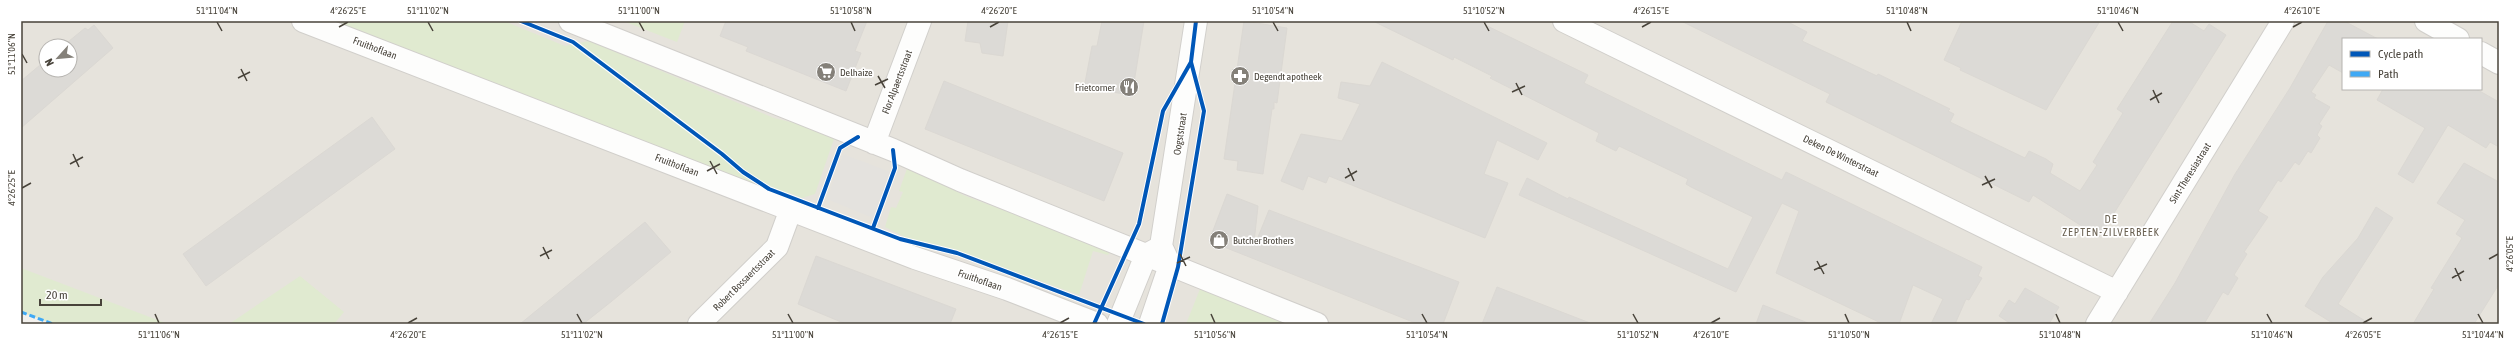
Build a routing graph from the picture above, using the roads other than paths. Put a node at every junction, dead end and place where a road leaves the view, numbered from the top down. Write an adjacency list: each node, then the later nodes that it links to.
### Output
1 (303, 21): 12 (street, Fruithoflaan)
2 (570, 21): 11 (street)
3 (920, 21): 11 (street, Flor Alpaertsstraat)
4 (1196, 21): 13 (street, Oogststraat)
5 (1564, 21): 14 (street, Deken De Winterstraat)
6 (2283, 21): 14 (street, Sint-Theresiastraat)
7 (2426, 21): 8 (street)
8 (2456, 38)
9 (2482, 54): 10 (street)
10 (2499, 63)
11 (874, 143): 13 (street)
12 (791, 209): 15 (street, Robert Bossaertsstraat); 16 (street, Fruithoflaan)
13 (1159, 255): 17 (street, Oogststraat); 18 (street, Oogststraat); 19 (street)
14 (2117, 292): 20 (street, Sint-Theresiastraat)
15 (699, 324)
16 (1097, 324)
17 (1118, 324)
18 (1150, 324)
19 (1317, 324)
20 (2096, 324)

